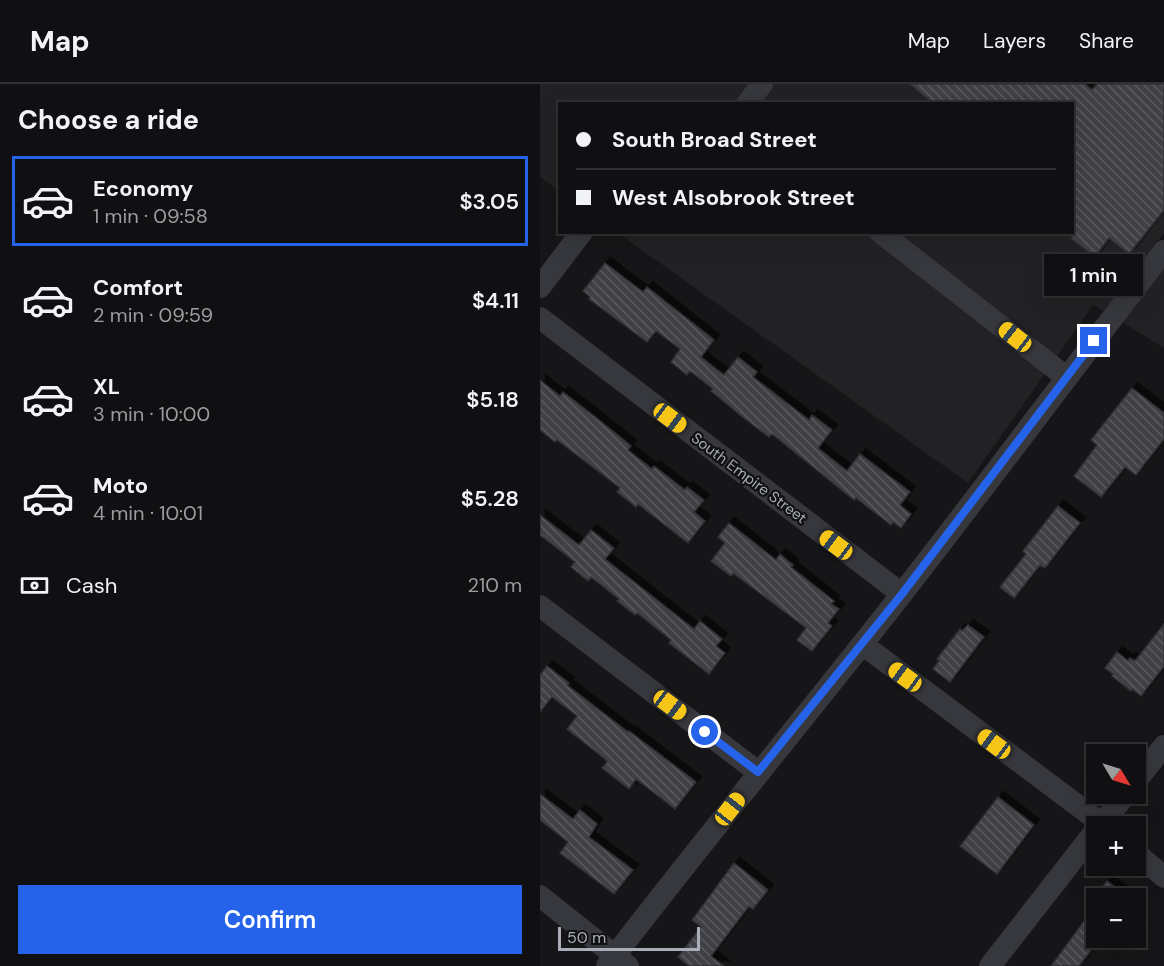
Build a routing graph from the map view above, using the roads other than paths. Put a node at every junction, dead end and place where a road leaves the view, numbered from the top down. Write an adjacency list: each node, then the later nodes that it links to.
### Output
1 (762, 84): 2 (street)
2 (748, 102)
3 (580, 234): 6 (street)
4 (883, 234): 8 (street)
5 (1164, 251): 8 (street)
6 (540, 287)
7 (540, 318): 9 (street, South Empire Street)
8 (1066, 377): 9 (street)
9 (902, 594): 11 (street)
10 (540, 606): 14 (street)
11 (862, 644): 14 (street); 16 (street)
12 (1164, 746): 13 (street)
13 (1146, 769)
14 (758, 772): 22 (street)
15 (1118, 804): 17 (street)
16 (1087, 816)
17 (1109, 816)
18 (1086, 846): 23 (street)
19 (1146, 862): 20 (street)
20 (1164, 877)
21 (540, 896): 22 (street)
22 (617, 963)
23 (990, 966)

